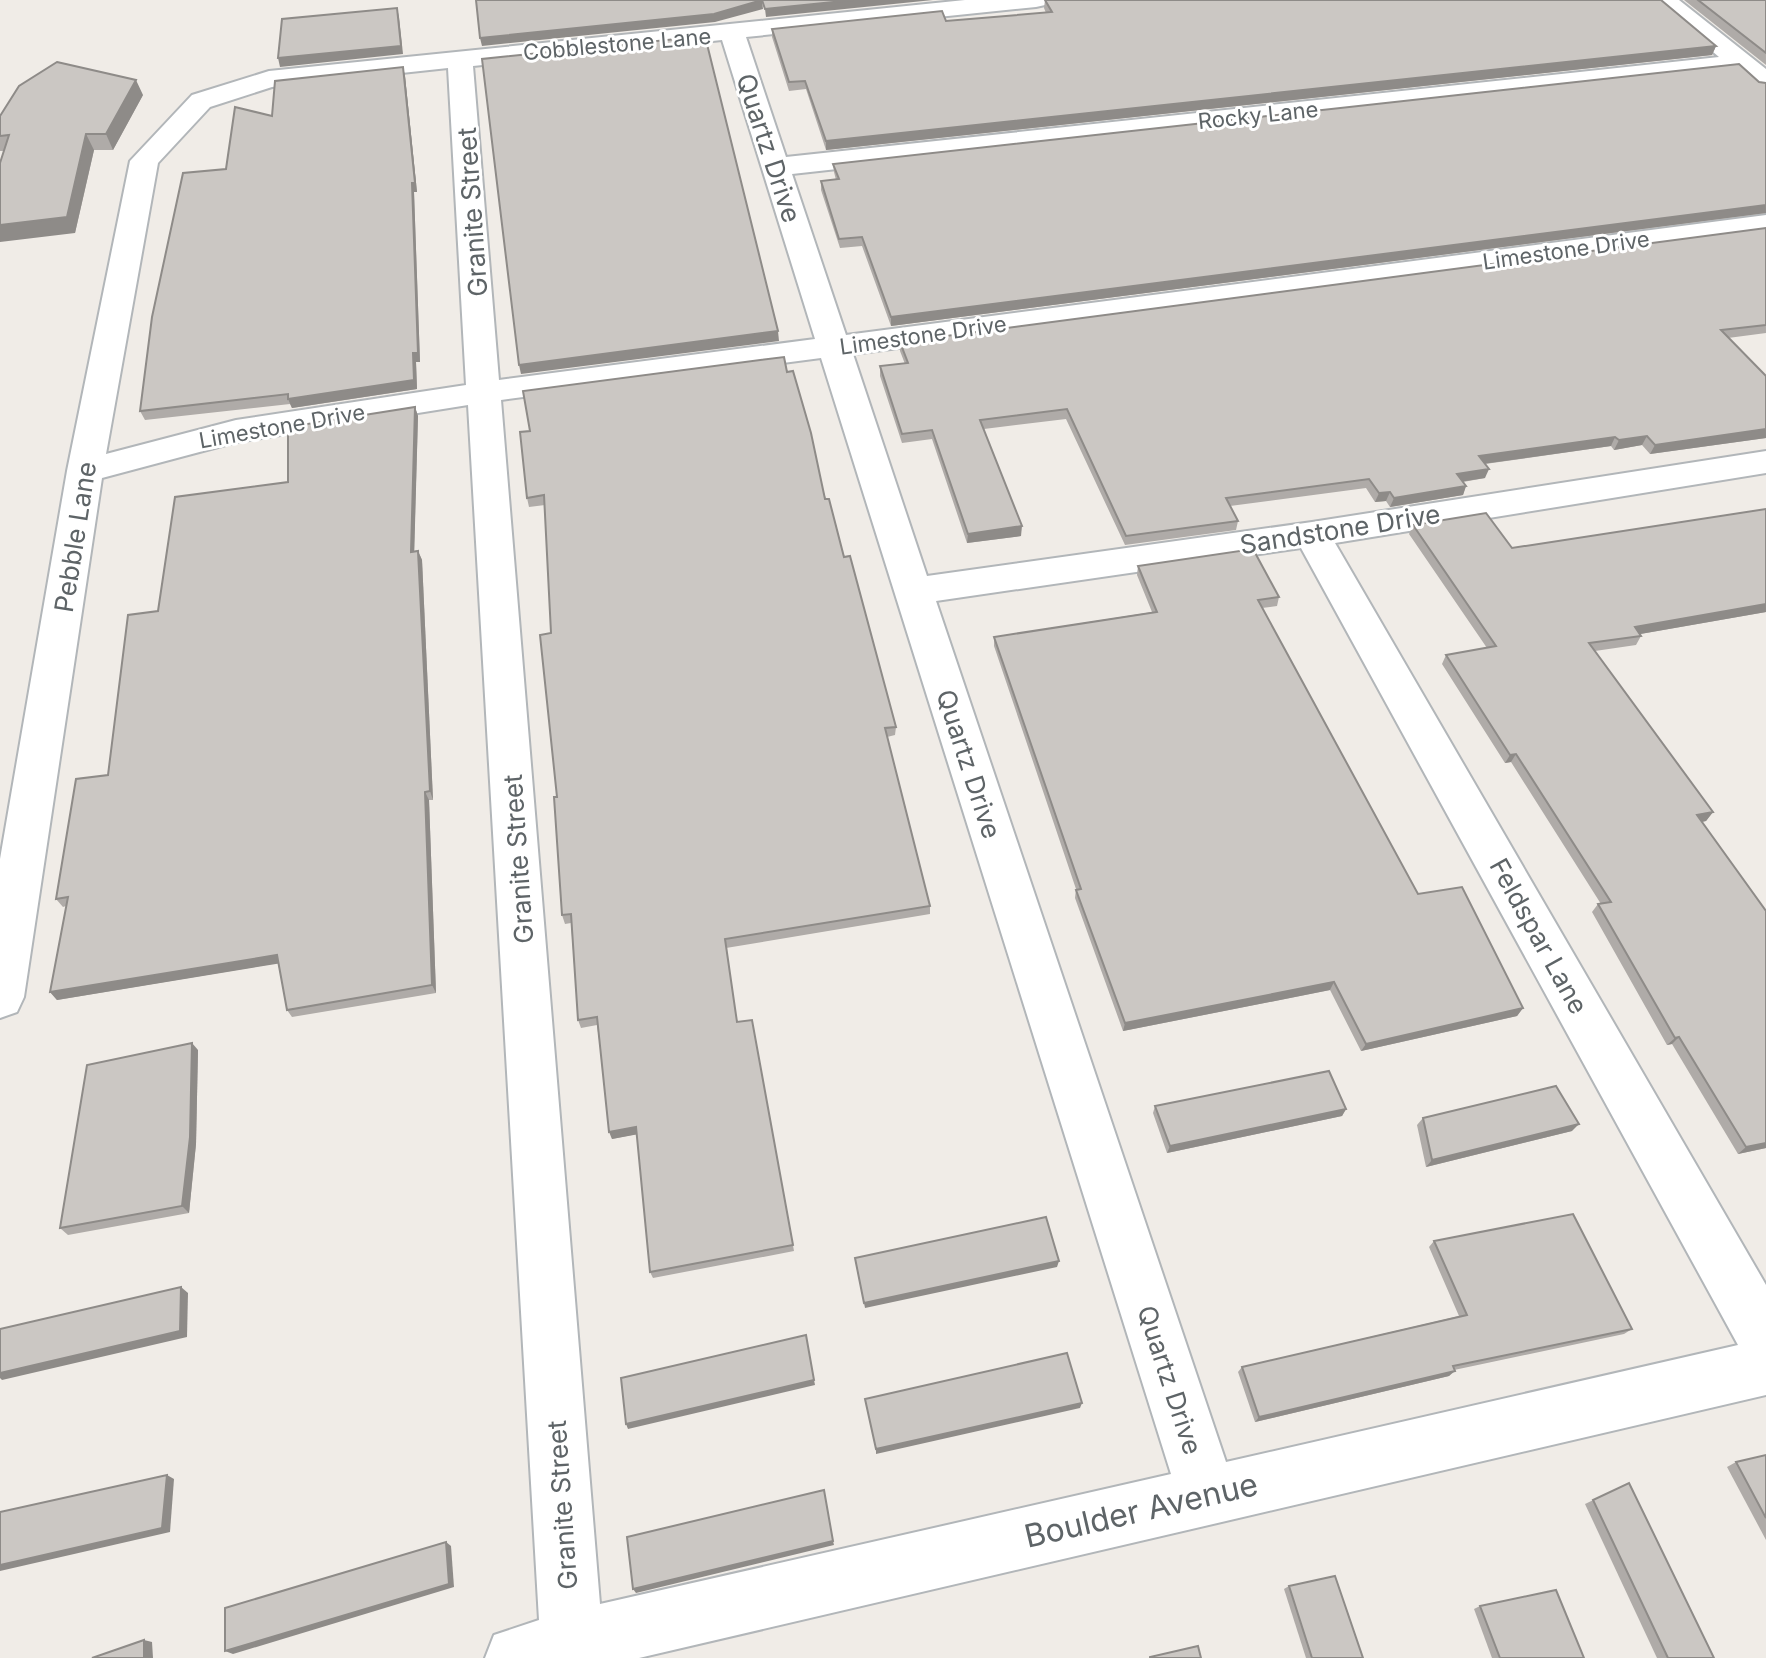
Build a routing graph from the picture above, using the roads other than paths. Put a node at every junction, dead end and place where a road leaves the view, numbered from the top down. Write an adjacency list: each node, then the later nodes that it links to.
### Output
1 (1036, 0): 3 (street, Cobblestone Lane)
2 (1664, 0): 6 (street)
3 (994, 2): 4 (street, Cobblestone Lane)
4 (732, 33): 5 (street, Cobblestone Lane); 9 (street, Quartz Drive)
5 (460, 59): 8 (street, Cobblestone Lane); 12 (street, Granite Street)
6 (1741, 62): 7 (street); 9 (street, Rocky Lane)
7 (1766, 82)
8 (201, 101): 14 (street, Pebble Lane)
9 (776, 167): 11 (street, Quartz Drive)
10 (1766, 224): 11 (street, Limestone Drive)
11 (834, 347): 12 (street, Limestone Drive); 16 (street, Quartz Drive)
12 (486, 392): 14 (street, Limestone Drive); 21 (street, Granite Street)
13 (1766, 462): 15 (street, Sandstone Drive)
14 (85, 471): 17 (street, Pebble Lane)
15 (1312, 534): 16 (street, Sandstone Drive); 18 (street, Feldspar Lane)
16 (913, 591): 20 (street, Quartz Drive)
17 (0, 997)
18 (1766, 1339)
19 (1766, 1367): 20 (street, Boulder Avenue)
20 (1207, 1495): 21 (street, Boulder Avenue)
21 (554, 1653)

